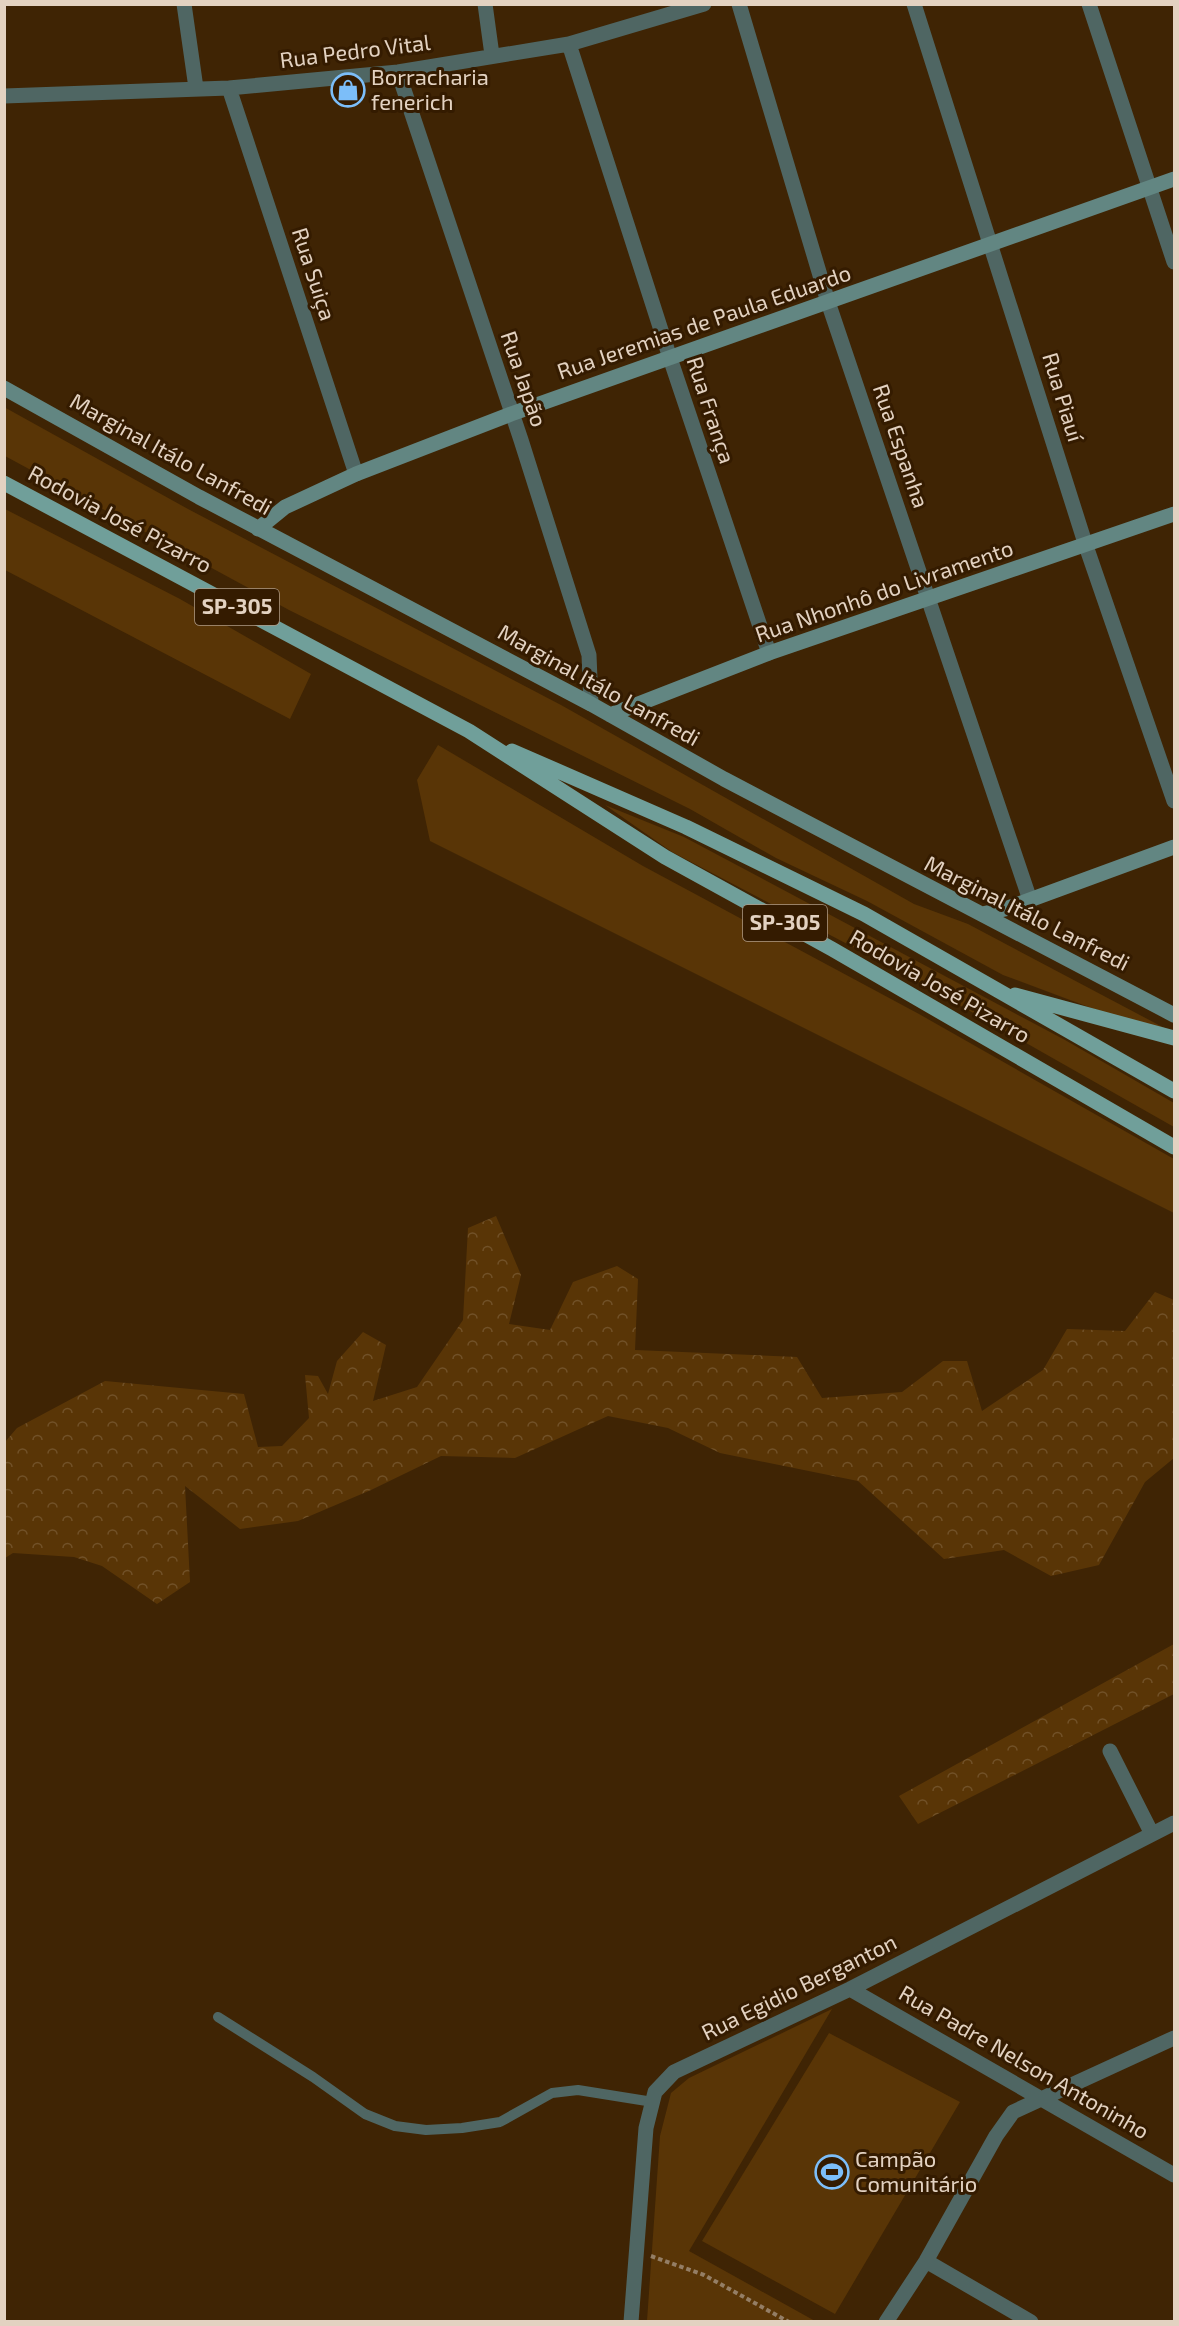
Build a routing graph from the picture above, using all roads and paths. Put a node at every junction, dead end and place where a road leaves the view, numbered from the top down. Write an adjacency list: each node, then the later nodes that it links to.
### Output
1 (184, 4): 10 (street)
2 (485, 4): 8 (street)
3 (704, 4): 7 (street, Rua Pedro Vital)
4 (739, 4): 17 (street, Rua Espanha)
5 (914, 4): 15 (street, Rua Piauí)
6 (1089, 4): 14 (street)
7 (569, 44): 8 (street, Rua Pedro Vital); 18 (street, Rua França)
8 (492, 56): 9 (street, Rua Pedro Vital)
9 (398, 72): 11 (street, Rua Pedro Vital); 20 (street, Rua Japão)
10 (196, 88): 11 (street, Rua Pedro Vital); 12 (street, Rua Pedro Vital)
11 (229, 88): 21 (street, Rua Suiça)
12 (4, 96)
13 (1174, 180): 14 (street, Rua Jeremias de Paula Eduardo)
14 (1150, 188): 15 (street, Rua Jeremias de Paula Eduardo); 16 (street)
15 (991, 244): 17 (street, Rua Jeremias de Paula Eduardo); 25 (street, Rua Piauí)
16 (1174, 262)
17 (828, 302): 18 (street, Rua Jeremias de Paula Eduardo); 26 (street, Rua Espanha)
18 (670, 358): 20 (street, Rua Jeremias de Paula Eduardo); 27 (street, Rua França)
19 (4, 388): 24 (street, Marginal Itálo Lanfredi)
20 (511, 414): 21 (street, Rua Jeremias de Paula Eduardo); 28 (street, Rua Japão)
21 (356, 474): 24 (street, Rua Jeremias de Paula Eduardo)
22 (4, 483): 30 (main road, Rodovia José Pizarro / SP-305)
23 (1174, 514): 25 (street, Rua Nhonhô do Livramento)
24 (258, 529): 28 (street, Marginal Itálo Lanfredi)
25 (1086, 546): 26 (street, Rua Nhonhô do Livramento); 31 (street, Rua Piauí)
26 (929, 600): 27 (street, Rua Nhonhô do Livramento); 33 (street, Rua Espanha)
27 (769, 653): 29 (street, Rua Nhonhô do Livramento)
28 (591, 704): 29 (street, Marginal Itálo Lanfredi)
29 (610, 715): 34 (street, Marginal Itálo Lanfredi)
30 (468, 731): 35 (main road, Rodovia José Pizarro / SP-305); 39 (main road, Rodovia José Pizarro / SP-305)
31 (1174, 801)
32 (1174, 847): 33 (street)
33 (1030, 900): 34 (street)
34 (982, 914): 36 (street, Marginal Itálo Lanfredi)
35 (993, 989): 37 (main road); 38 (main road, Rodovia José Pizarro / SP-305)
36 (1174, 1015)
37 (1174, 1038)
38 (1174, 1091)
39 (1174, 1147)
40 (1110, 1751): 42 (street)
41 (1174, 1823): 42 (street, Rua Egidio Berganton)
42 (1152, 1834): 43 (street, Rua Egidio Berganton)
43 (850, 1989): 46 (street, Rua Padre Nelson Antoninho); 47 (street, Rua Egidio Berganton)
44 (218, 2017): 47 (lane)
45 (1174, 2038): 46 (street)
46 (1044, 2098): 48 (street, Rua Padre Nelson Antoninho); 50 (street)
47 (653, 2102): 49 (street, Rua Egidio Berganton)
48 (1174, 2175)
49 (636, 2251): 51 (street, Rua Egidio Berganton); 52 (path)
50 (926, 2261): 53 (street); 54 (street)
51 (631, 2322)
52 (789, 2322)
53 (886, 2322)
54 (1031, 2322)

